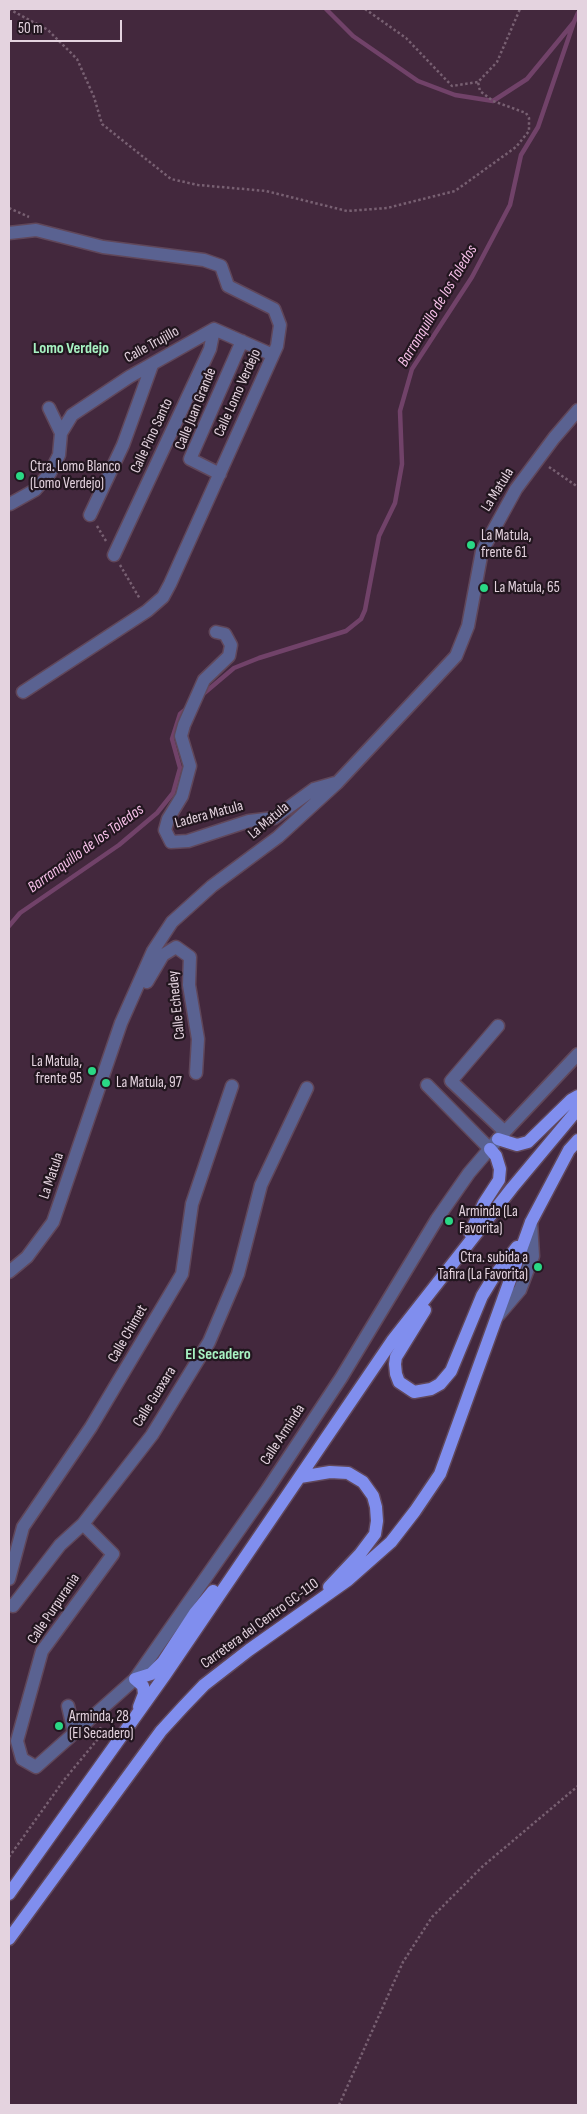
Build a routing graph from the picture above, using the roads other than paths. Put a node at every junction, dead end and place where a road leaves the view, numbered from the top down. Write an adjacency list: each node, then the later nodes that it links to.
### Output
1 (9, 233): 4 (street, Calle Lomo Verdejo)
2 (214, 329): 3 (street); 5 (street, Calle Trujillo); 12 (street, Calle Pino Santo)
3 (242, 341): 4 (street); 9 (street, Calle Juan Grande)
4 (273, 355): 9 (street, Calle Lomo Verdejo)
5 (152, 364): 8 (street, Calle Trujillo); 11 (street)
6 (49, 408): 8 (street)
7 (578, 410): 15 (street, La Matula)
8 (61, 434): 10 (street, Calle Trujillo)
9 (220, 474): 14 (street, Calle Lomo Verdejo)
10 (9, 501)
11 (90, 515)
12 (114, 555)
13 (216, 632): 15 (street, Ladera Matula)
14 (23, 692)
15 (338, 783): 16 (street, La Matula)
16 (121, 1024): 19 (street, Calle Echedey); 30 (street, La Matula)
17 (498, 1026): 25 (street)
18 (578, 1054): 25 (street, Calle Arminda)
19 (196, 1073)
20 (427, 1085): 25 (street)
21 (232, 1086): 35 (street, Calle Chimet)
22 (307, 1088): 34 (street, Calle Guaxara)
23 (578, 1096): 25 (main road)
24 (578, 1109): 29 (main road)
25 (498, 1140): 29 (main road); 38 (street, Calle Arminda)
26 (578, 1140): 27 (main road)
27 (531, 1222): 28 (main road, Carretera del Centro GC-110); 31 (street)
28 (526, 1235): 29 (main road); 31 (main road, Carretera del Centro GC-110)
29 (462, 1251): 32 (main road)
30 (9, 1272)
31 (496, 1319): 37 (main road, Carretera del Centro GC-110)
32 (300, 1476): 33 (main road); 37 (main road)
33 (269, 1521): 38 (main road); 40 (main road, Carretera del Centro GC-110)
34 (83, 1524): 36 (street, Calle Guaxara); 42 (street, Calle Purpurania)
35 (9, 1579)
36 (9, 1605)
37 (310, 1606): 44 (main road, Carretera del Centro GC-110)
38 (135, 1679): 40 (main road); 41 (street, Calle Arminda)
39 (68, 1706): 41 (street)
40 (135, 1718): 43 (main road, Carretera del Centro GC-110)
41 (74, 1733): 42 (street, Calle Arminda)
42 (36, 1767)
43 (9, 1894)
44 (9, 1939)

